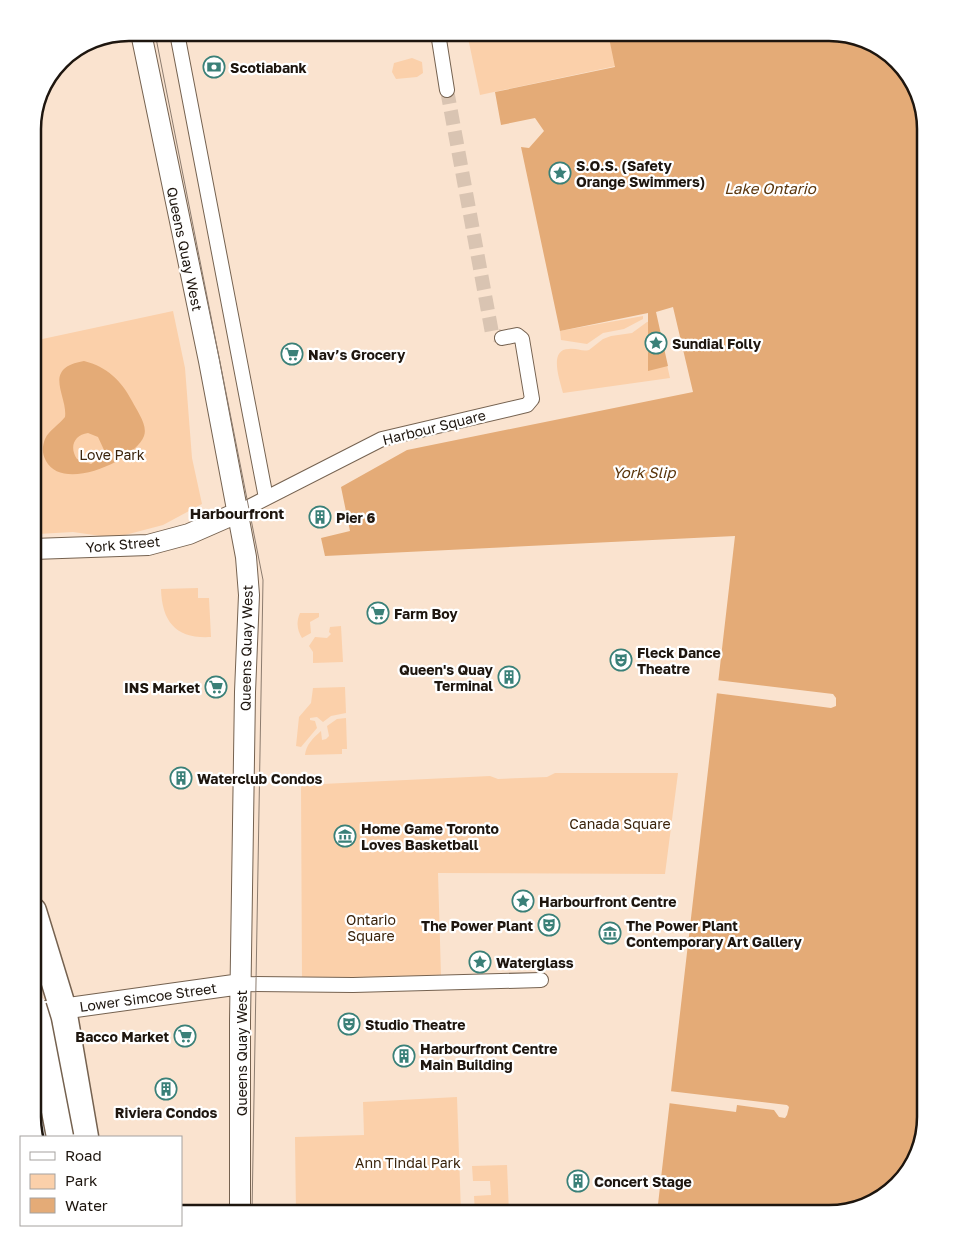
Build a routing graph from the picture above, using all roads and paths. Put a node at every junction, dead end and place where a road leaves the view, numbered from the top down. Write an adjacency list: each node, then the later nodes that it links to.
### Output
1 (142, 41): 7 (main road, Queens Quay West)
2 (179, 41): 6 (street)
3 (439, 41): 4 (street)
4 (447, 90)
5 (502, 338): 6 (street, Harbour Square)
6 (266, 498): 7 (street, Harbour Square)
7 (237, 513): 8 (main road, York Street); 11 (main road, Queens Quay West)
8 (41, 549)
9 (41, 940): 12 (highway)
10 (541, 980): 11 (street, Lower Simcoe Street)
11 (241, 984): 12 (main road, Lower Simcoe Street); 17 (main road, Queens Quay West)
12 (63, 1009): 13 (main road, Lower Simcoe Street); 16 (highway)
13 (41, 1012)
14 (41, 1039): 15 (highway, bridge)
15 (60, 1136)
16 (85, 1136)
17 (240, 1205)

